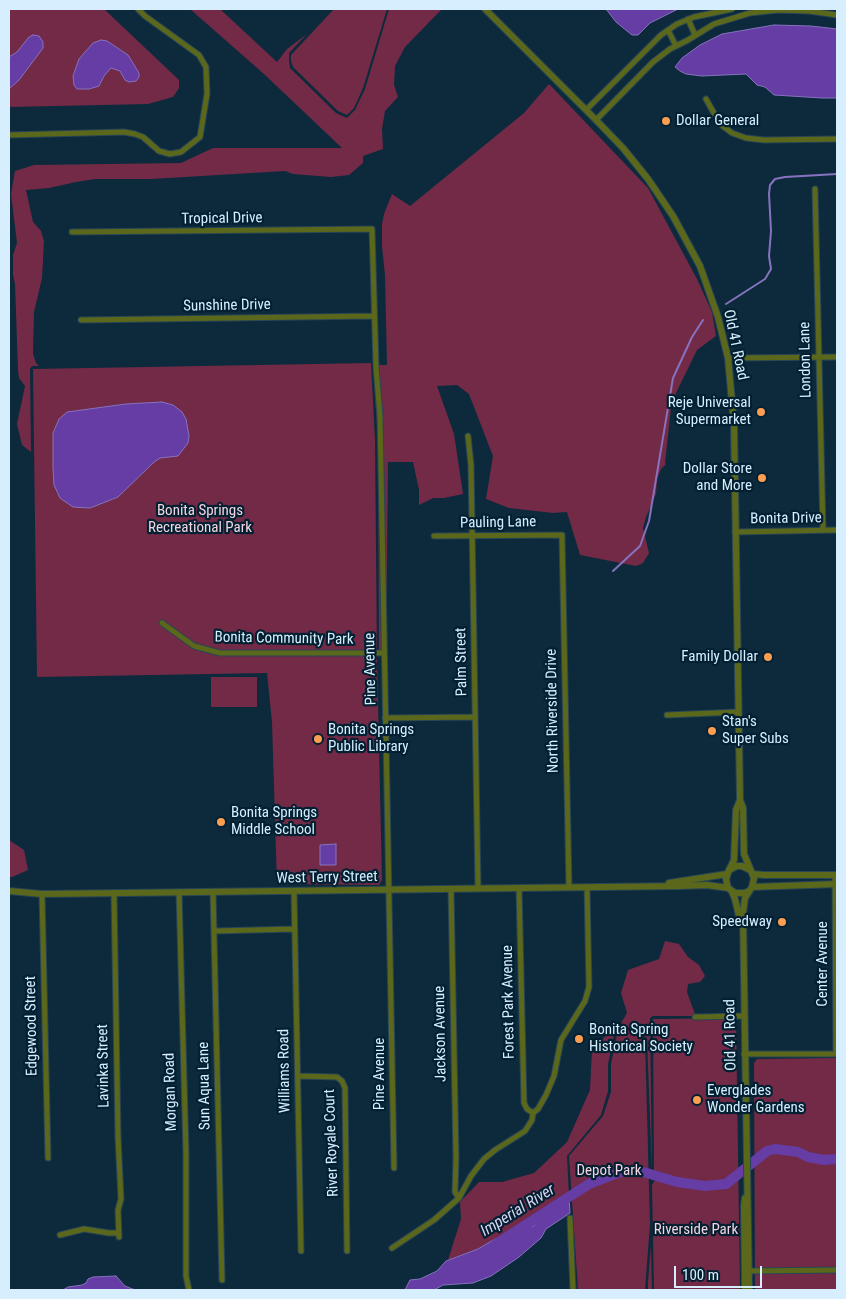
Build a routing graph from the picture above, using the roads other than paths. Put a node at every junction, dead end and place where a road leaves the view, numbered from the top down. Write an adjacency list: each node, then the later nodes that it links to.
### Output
1 (138, 9): 12 (street)
2 (484, 9): 10 (street, Old 41 Road)
3 (732, 9): 5 (street)
4 (837, 15): 7 (street)
5 (688, 20): 6 (street); 7 (street)
6 (668, 30): 8 (street); 10 (street)
7 (695, 35): 8 (street)
8 (676, 46): 11 (street)
9 (706, 98): 13 (street)
10 (586, 110): 11 (street, Old 41 Road)
11 (596, 120): 21 (street, Old 41 Road)
12 (9, 136)
13 (837, 139)
14 (815, 189): 19 (street, London Lane)
15 (372, 229): 16 (street, Tropical Drive); 17 (street, Pine Avenue)
16 (72, 232)
17 (374, 316): 18 (street, Sunshine Drive); 30 (street, Pine Avenue)
18 (81, 320)
19 (819, 357): 20 (street); 21 (street); 23 (street, London Lane)
20 (837, 357)
21 (728, 358): 25 (street, Old 41 Road)
22 (468, 436): 28 (street, Palm Street)
23 (823, 530): 24 (street, Bonita Drive); 25 (street, Bonita Drive)
24 (837, 530)
25 (735, 532): 31 (street, Old 41 Road)
26 (562, 535): 28 (street, Pauling Lane); 41 (street, North Riverside Drive)
27 (434, 536): 28 (street, Pauling Lane)
28 (472, 536): 33 (street, Palm Street)
29 (162, 623): 30 (street, Bonita Community Park)
30 (383, 653): 34 (street, Pine Avenue)
31 (738, 712): 32 (street); 35 (street, Old 41 Road)
32 (667, 714)
33 (475, 717): 34 (street); 43 (street, Palm Street)
34 (385, 718): 48 (street, Pine Avenue)
35 (740, 800): 36 (street, Old 41 Road); 37 (street, Old 41 Road)
36 (728, 872): 37 (street); 40 (street, West Terry Street); 46 (street)
37 (751, 872): 38 (street); 47 (street)
38 (836, 875): 39 (street, Center Avenue)
39 (836, 884): 47 (street); 61 (street, Center Avenue)
40 (645, 886): 42 (street, West Terry Street); 46 (street, West Terry Street)
41 (569, 887): 42 (street, West Terry Street); 44 (street, West Terry Street)
42 (587, 887): 63 (street)
43 (478, 888): 44 (street, West Terry Street); 45 (street, West Terry Street)
44 (519, 888): 63 (street, Forest Park Avenue)
45 (451, 889): 48 (street, West Terry Street); 66 (street, Jackson Avenue)
46 (730, 889): 47 (street); 57 (street, Old 41 Road)
47 (751, 889): 57 (street, Old 41 Road)
48 (389, 890): 50 (street, West Terry Street); 65 (street, Pine Avenue)
49 (9, 891): 54 (street, West Terry Street)
50 (294, 891): 52 (street, West Terry Street); 55 (street, Williams Road)
51 (179, 892): 52 (street, West Terry Street); 53 (street, West Terry Street); 78 (street, Morgan Road)
52 (213, 892): 56 (street, Sun Aqua Lane)
53 (114, 893): 54 (street, West Terry Street); 71 (street, Lavinka Street)
54 (42, 894): 64 (street, Edgewood Street)
55 (294, 929): 56 (street); 62 (street, Williams Road)
56 (214, 931): 77 (street, Sun Aqua Lane)
57 (743, 939): 58 (street, Old 41 Road)
58 (744, 1016): 59 (street); 60 (street, Old 41 Road)
59 (696, 1017)
60 (744, 1054): 61 (street); 68 (street, Old 41 Road)
61 (837, 1054)
62 (298, 1076): 73 (street, Williams Road); 74 (street, River Royale Court)
63 (533, 1113): 67 (street)
64 (48, 1158)
65 (394, 1168)
66 (456, 1178): 67 (street); 69 (street, Jackson Avenue)
67 (468, 1181): 69 (street)
68 (746, 1192): 76 (street, Old 41 Road); 80 (street, Old 41 Road)
69 (459, 1198): 72 (street)
70 (570, 1218): 79 (street)
71 (60, 1235)
72 (392, 1248)
73 (301, 1251)
74 (347, 1251)
75 (837, 1270): 76 (street)
76 (749, 1271): 81 (street, Old 41 Road)
77 (222, 1280)
78 (189, 1290)
79 (573, 1290)
80 (744, 1290)
81 (749, 1290)

